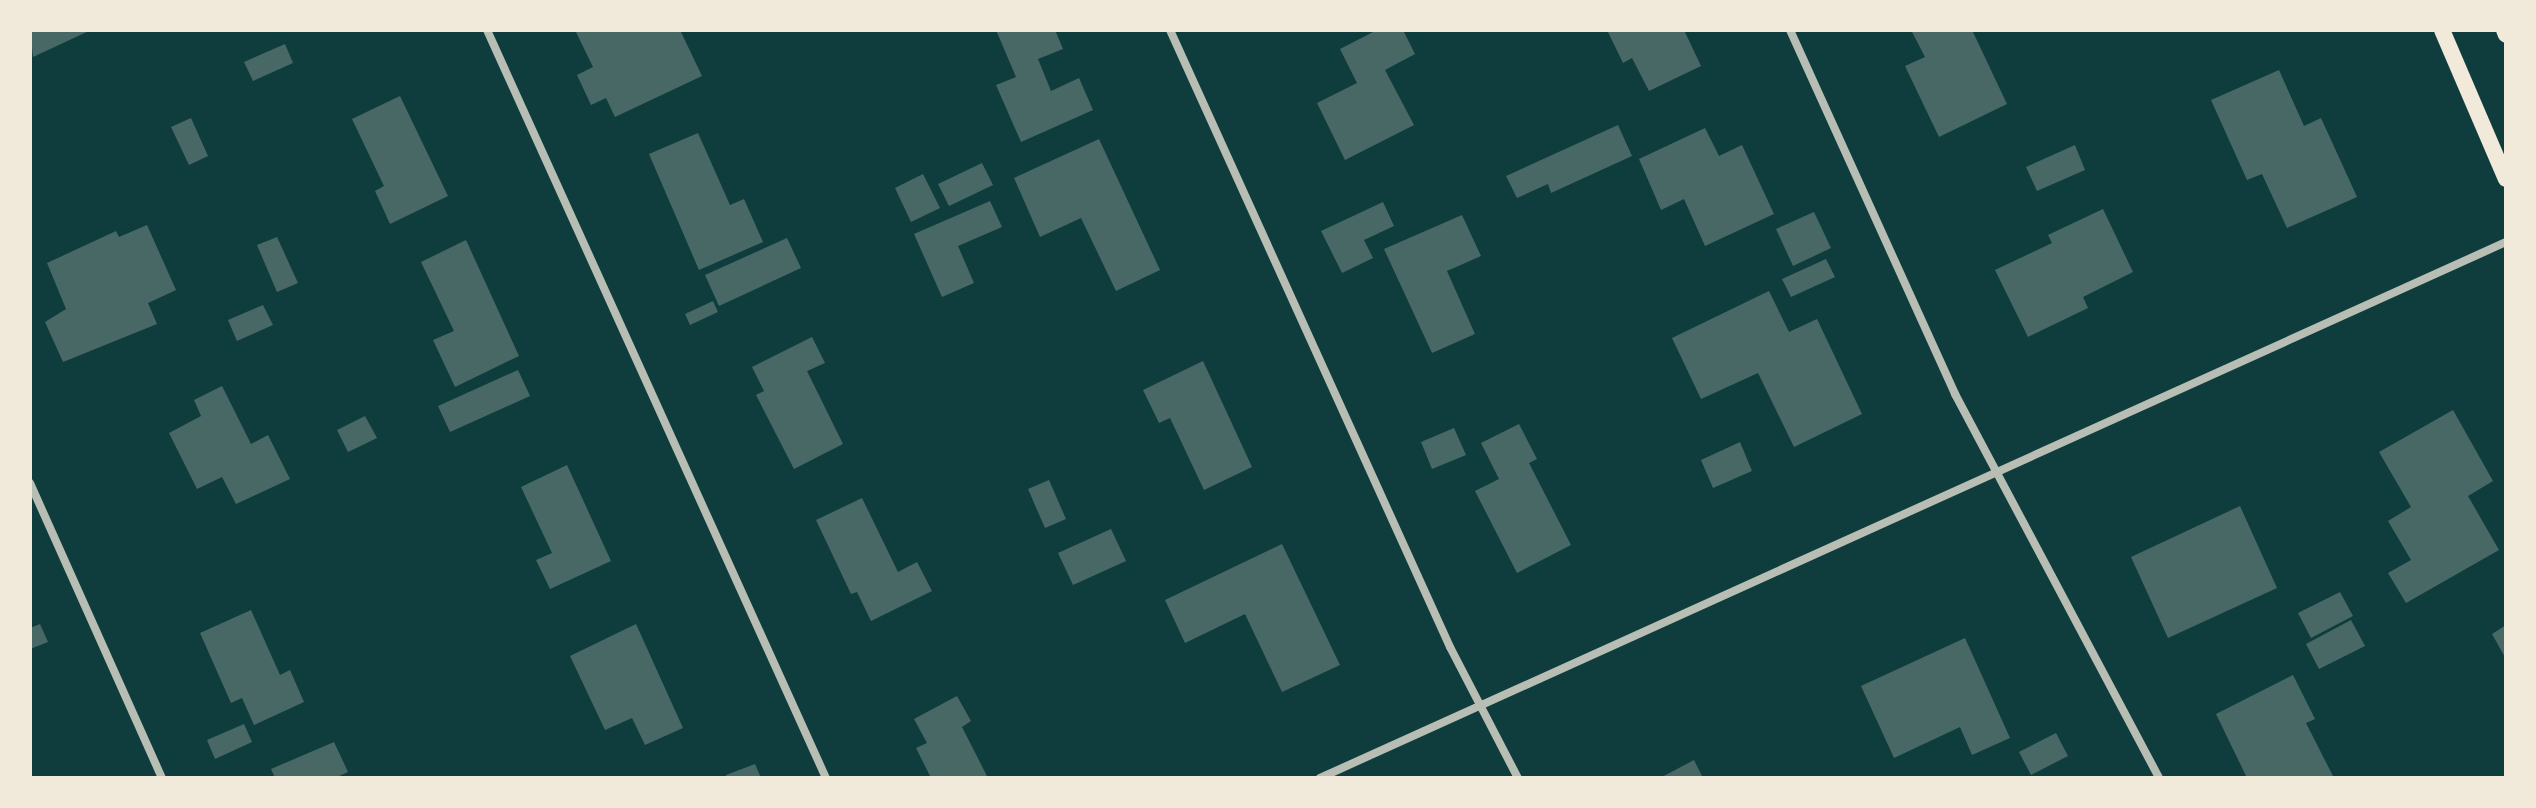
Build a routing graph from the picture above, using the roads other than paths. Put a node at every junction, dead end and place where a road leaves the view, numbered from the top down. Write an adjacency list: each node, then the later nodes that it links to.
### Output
1 (487, 30): 11 (street)
2 (1170, 30): 9 (street)
3 (1790, 30): 7 (street)
4 (2442, 30): 5 (main road)
5 (2506, 179)
6 (2506, 242): 7 (street)
7 (1997, 472): 9 (street); 14 (street)
8 (30, 483): 10 (street)
9 (1481, 705): 12 (street); 13 (street)
10 (162, 778)
11 (826, 778)
12 (1320, 778)
13 (1518, 778)
14 (2159, 778)

